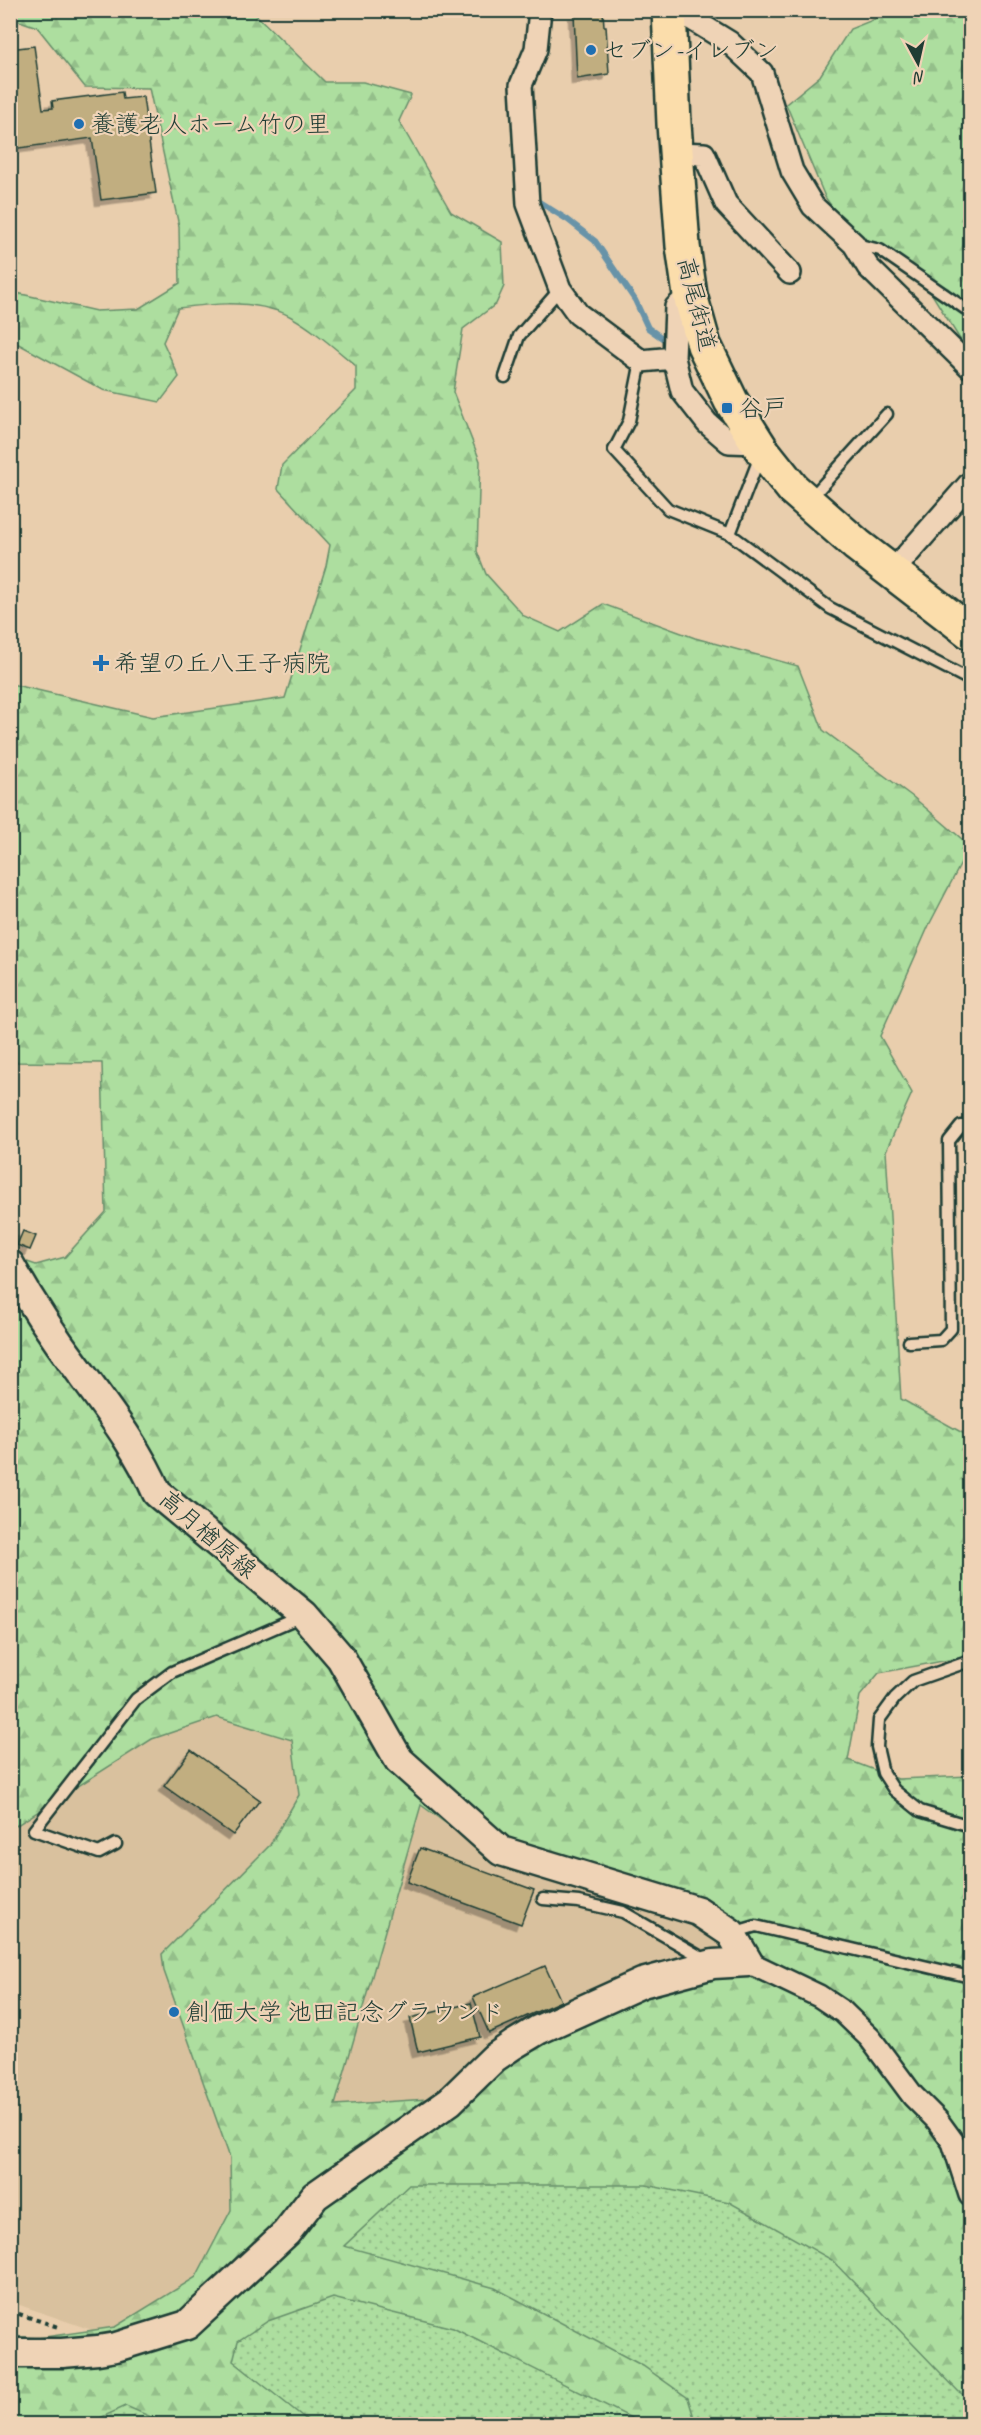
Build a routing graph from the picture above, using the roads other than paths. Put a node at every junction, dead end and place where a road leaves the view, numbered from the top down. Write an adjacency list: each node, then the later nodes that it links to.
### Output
1 (540, 10): 7 (street)
2 (669, 10): 4 (main road, 高尾街道)
3 (677, 10): 5 (street)
4 (676, 153): 6 (street); 8 (main road, 高尾街道)
5 (854, 244): 9 (lane); 12 (street)
6 (790, 273)
7 (560, 289): 11 (street); 13 (lane)
8 (690, 295): 10 (street); 15 (main road, 高尾街道)
9 (970, 312)
10 (674, 358): 11 (street); 15 (street)
11 (641, 361): 18 (lane)
12 (970, 367)
13 (505, 377)
14 (887, 414): 17 (lane)
15 (759, 446): 17 (main road, 高尾街道); 18 (lane)
16 (970, 483): 19 (street)
17 (807, 502): 19 (main road, 高尾街道)
18 (730, 534): 21 (lane)
19 (892, 572): 20 (main road, 高尾街道)
20 (970, 632)
21 (970, 680)
22 (970, 1126): 24 (lane)
23 (10, 1264): 25 (main road, 高月楢原線)
24 (909, 1342)
25 (304, 1615): 28 (lane); 30 (main road, 高月楢原線)
26 (970, 1661): 27 (lane)
27 (970, 1826)
28 (116, 1844)
29 (543, 1899): 32 (lane)
30 (731, 1933): 31 (main road); 33 (lane)
31 (748, 1962): 32 (main road); 34 (street)
32 (713, 1964): 35 (main road)
33 (970, 1977)
34 (970, 2195)
35 (10, 2352)

